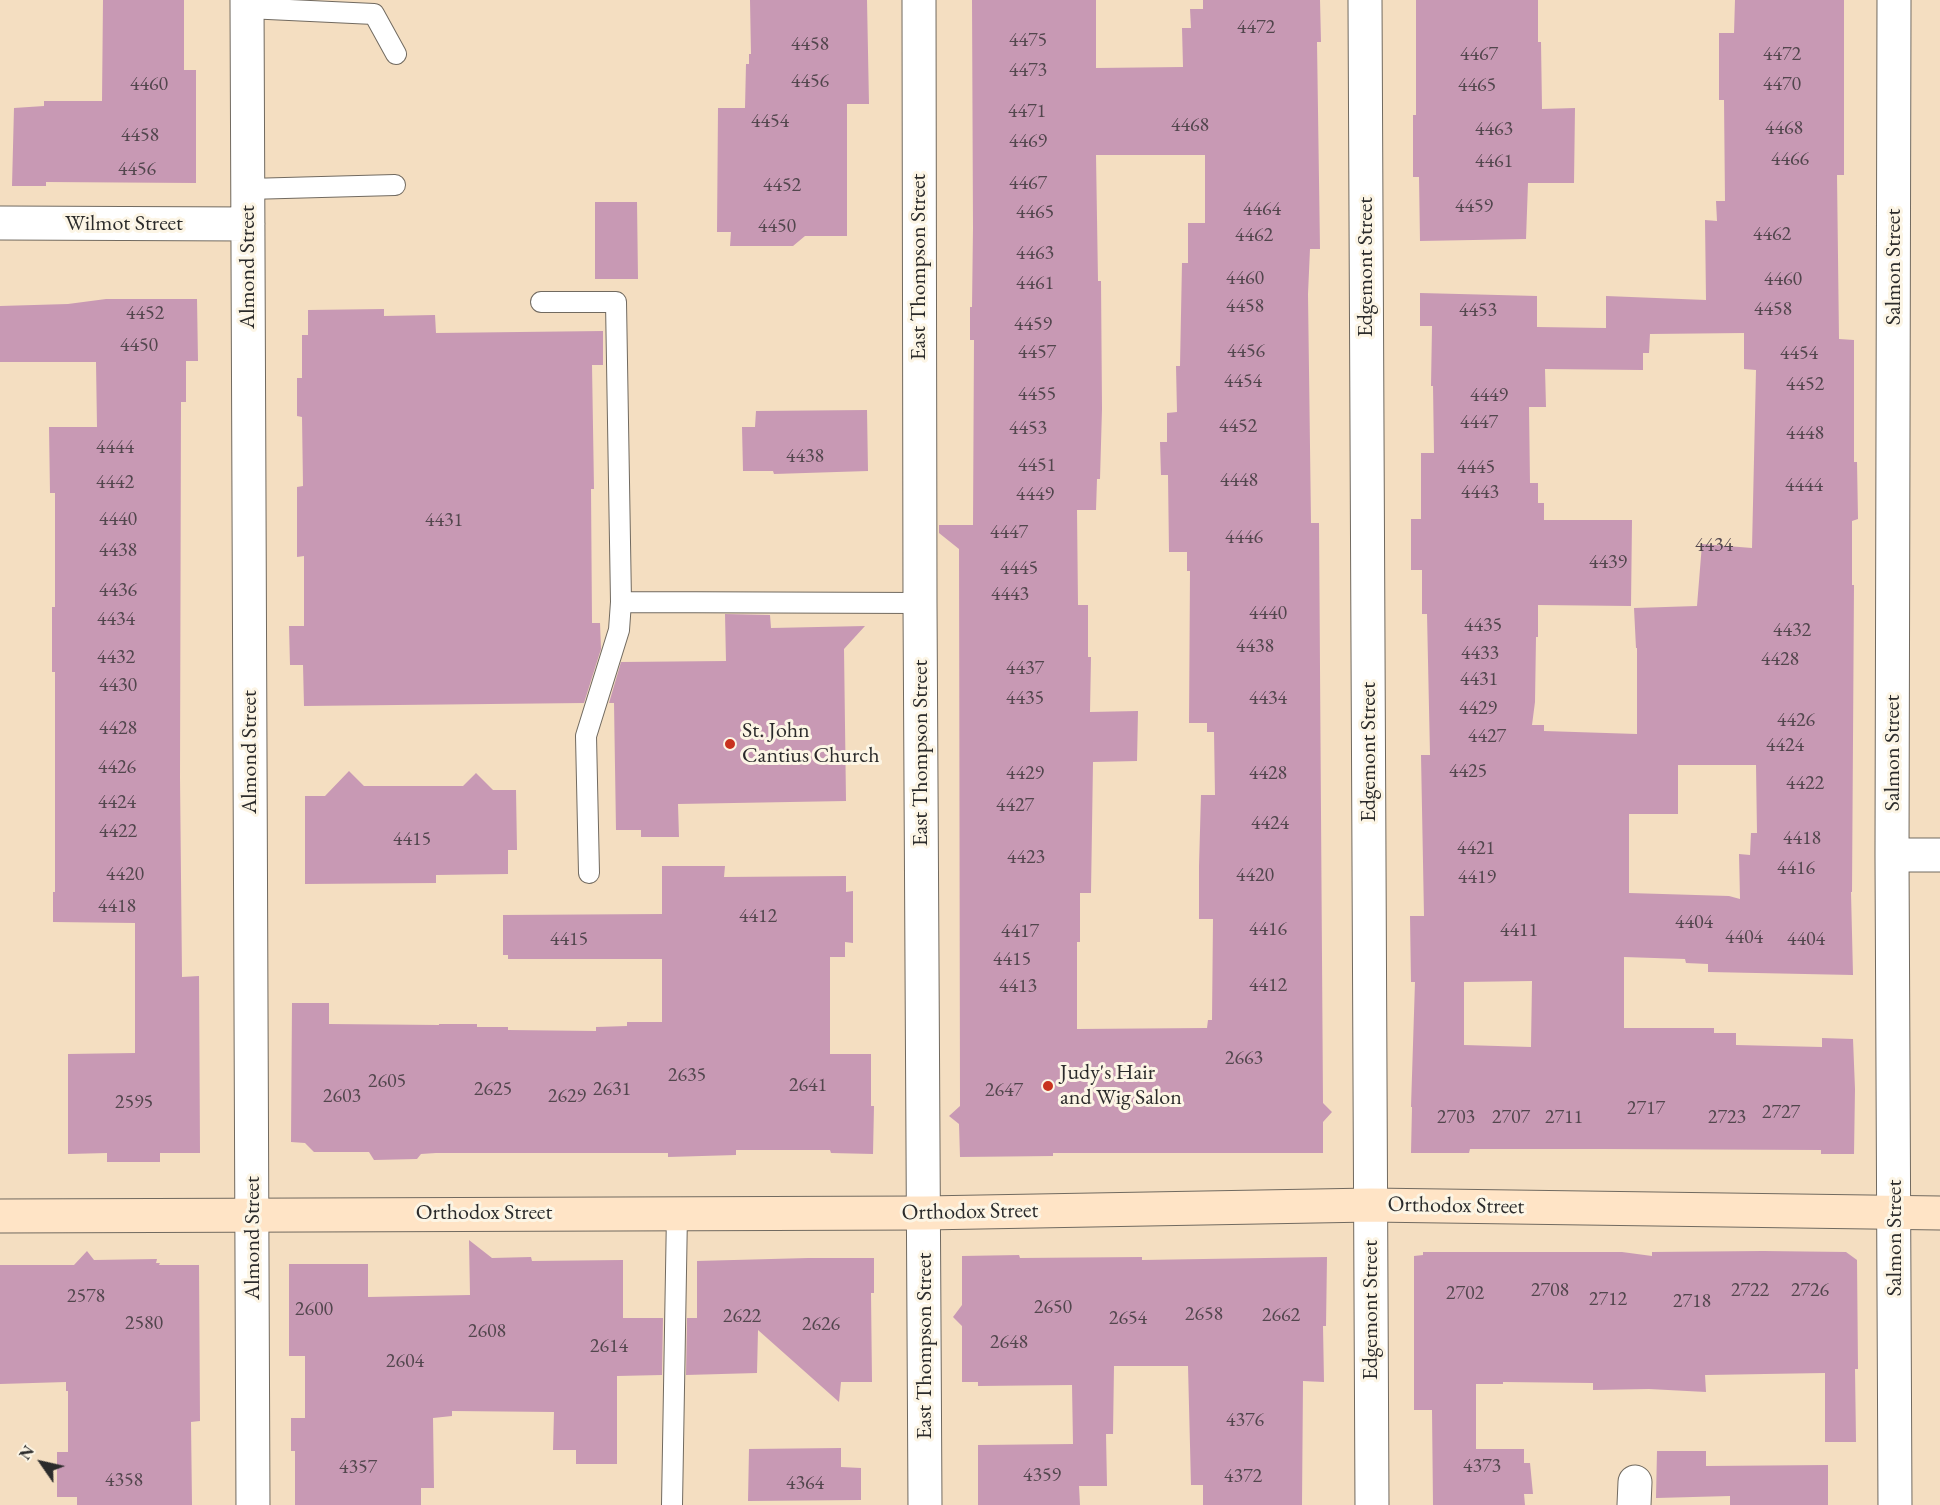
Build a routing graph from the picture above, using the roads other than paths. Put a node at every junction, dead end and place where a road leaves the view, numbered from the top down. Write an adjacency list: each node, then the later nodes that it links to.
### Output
1 (919, 0): 12 (street, East Thompson Street)
2 (1365, 0): 16 (street, Edgemont Street)
3 (1894, 0): 13 (street, Salmon Street)
4 (247, 4): 5 (lane); 7 (street, Almond Street)
5 (396, 54)
6 (395, 185): 7 (lane)
7 (248, 189): 9 (street, Almond Street)
8 (0, 223): 9 (street, Wilmot Street)
9 (248, 224): 20 (street, Almond Street)
10 (541, 302): 11 (lane)
11 (621, 602): 12 (lane); 15 (lane)
12 (920, 603): 18 (street, East Thompson Street)
13 (1892, 855): 14 (street); 21 (street, Salmon Street)
14 (1940, 855)
15 (589, 873)
16 (1371, 1205): 18 (street, Orthodox Street); 21 (street, Orthodox Street); 26 (street, Edgemont Street)
17 (677, 1213): 18 (street, Orthodox Street); 20 (street, Orthodox Street); 24 (lane)
18 (925, 1213): 25 (street, East Thompson Street)
19 (1940, 1213): 21 (street, Orthodox Street)
20 (253, 1214): 22 (street, Orthodox Street); 23 (street, Almond Street)
21 (1895, 1214): 27 (street, Salmon Street)
22 (0, 1216)
23 (253, 1505)
24 (672, 1505)
25 (925, 1505)
26 (1372, 1505)
27 (1895, 1505)

